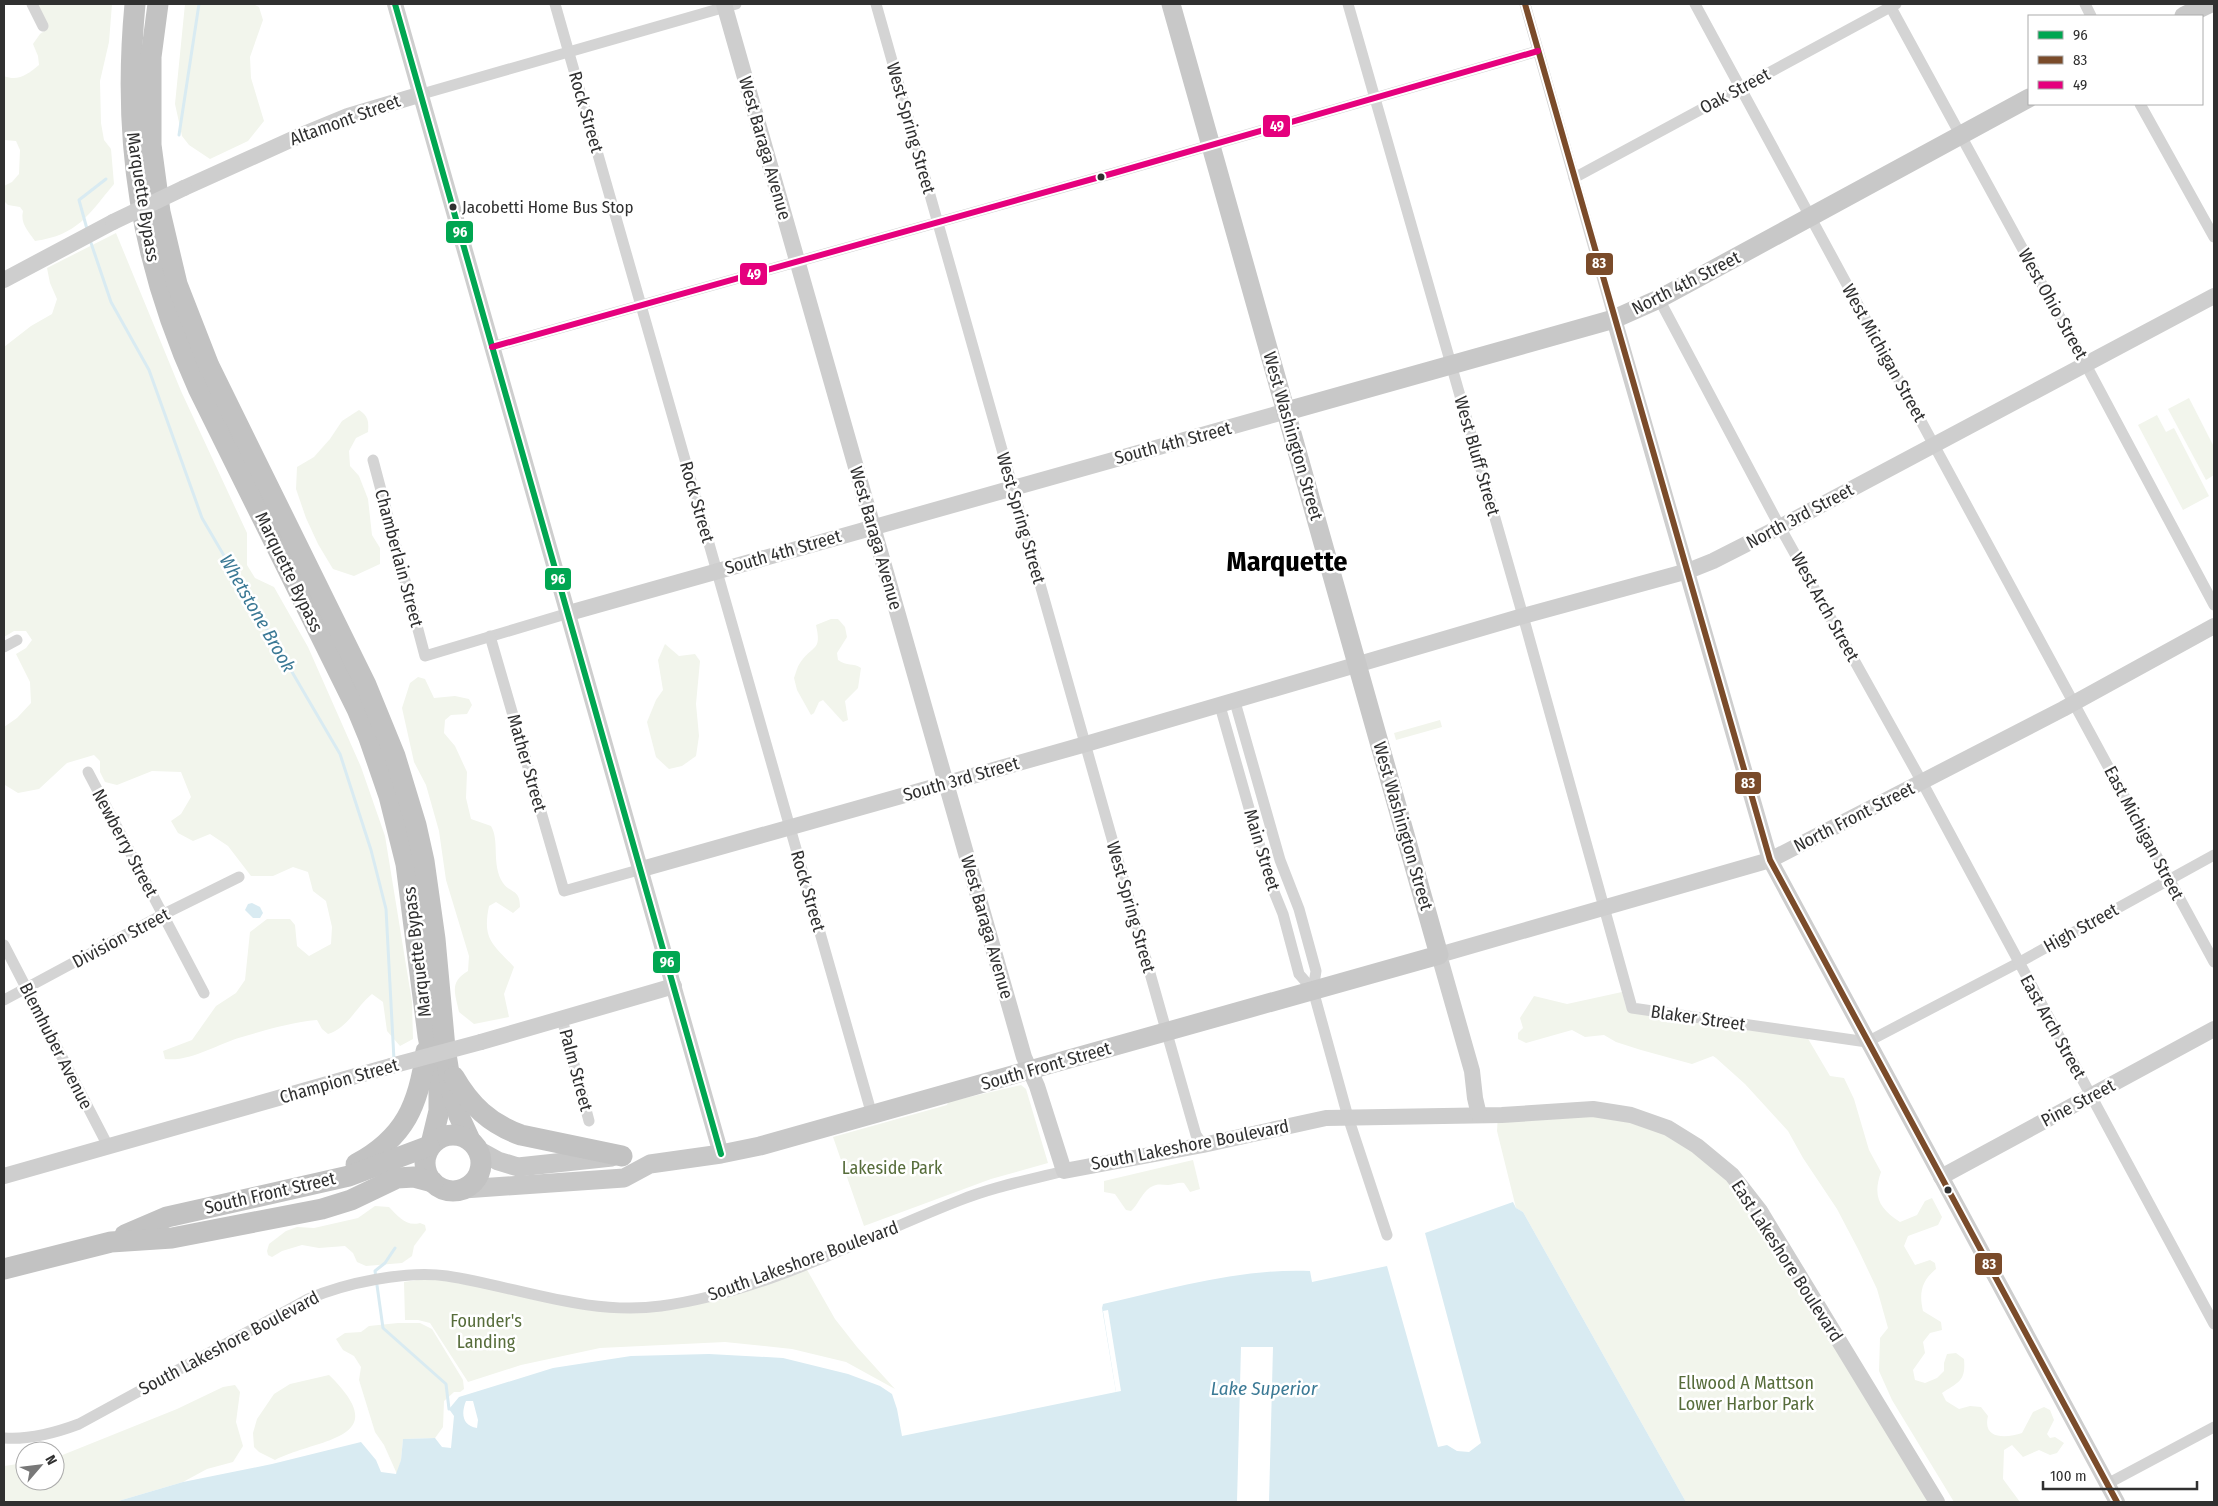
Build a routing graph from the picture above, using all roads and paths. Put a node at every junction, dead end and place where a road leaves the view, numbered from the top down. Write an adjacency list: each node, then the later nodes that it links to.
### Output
1 (32, 4): 15 (street)
2 (135, 4): 82 (highway, Marquette Bypass)
3 (158, 4): 84 (highway, Marquette Bypass)
4 (395, 4): 19 (street)
5 (555, 4): 17 (street, Rock Street)
6 (876, 4): 27 (street, West Spring Street)
7 (1171, 4): 24 (main road, West Washington Street)
8 (1348, 4): 20 (street, West Bluff Street)
9 (1524, 4): 16 (street)
10 (1695, 4): 18 (street, West Michigan Street)
11 (2085, 4): 14 (street)
12 (728, 5): 17 (street, Altamont Street); 29 (street, West Baraga Avenue)
13 (1892, 5): 18 (street, Oak Street); 23 (street, West Ohio Street)
14 (2091, 15)
15 (43, 26)
16 (1538, 51): 20 (street); 25 (street)
17 (569, 52): 19 (street, Altamont Street); 33 (street, Rock Street)
18 (1740, 88): 25 (street, Oak Street); 26 (street, West Michigan Street)
19 (422, 94): 30 (street, Altamont Street, bridge); 35 (street)
20 (1375, 99): 24 (street); 36 (street, West Bluff Street)
21 (2028, 99): 23 (main road, North 4th Street)
22 (2141, 105): 28 (street)
23 (1960, 135): 26 (main road, North 4th Street); 37 (street, West Ohio Street)
24 (1211, 144): 27 (street); 38 (main road, West Washington Street)
25 (1574, 178): 34 (street)
26 (1810, 217): 32 (main road, North 4th Street); 39 (street, West Michigan Street)
27 (938, 223): 29 (street); 41 (street, West Spring Street)
28 (2214, 237)
29 (797, 261): 33 (street); 42 (street, West Baraga Avenue)
30 (4, 280)
31 (2214, 296): 37 (street, North 3rd Street)
32 (1659, 299): 34 (main road, North 4th Street); 43 (street, West Arch Street)
33 (640, 305): 35 (street); 44 (street, Rock Street)
34 (1614, 319): 36 (main road, North 4th Street); 45 (street)
35 (492, 347): 47 (street)
36 (1451, 365): 38 (main road, North 4th Street); 48 (street, West Bluff Street)
37 (2086, 365): 39 (street, North 3rd Street); 46 (street, West Ohio Street)
38 (1287, 411): 41 (street, South 4th Street); 54 (main road, West Washington Street)
39 (1934, 445): 43 (street, North 3rd Street); 55 (street, West Michigan Street)
40 (374, 460): 53 (street, Chamberlain Street)
41 (1012, 488): 42 (street, South 4th Street); 57 (street, West Spring Street)
42 (872, 527): 44 (street, South 4th Street); 60 (street, West Baraga Avenue)
43 (1780, 527): 45 (street, North 3rd Street); 59 (street, West Arch Street)
44 (717, 571): 47 (street, South 4th Street); 61 (street, Rock Street)
45 (1688, 571): 48 (street, North 3rd Street); 63 (street)
46 (2214, 605)
47 (569, 614): 50 (street, South 4th Street); 64 (street)
48 (1523, 616): 54 (street, North 3rd Street); 68 (street, West Bluff Street)
49 (2214, 626): 55 (street, North Front Street)
50 (490, 636): 53 (street, South 4th Street); 67 (street, Mather Street)
51 (17, 640): 52 (street)
52 (4, 647)
53 (425, 656)
54 (1358, 666): 56 (street, South 3rd Street); 71 (main road, West Washington Street)
55 (2074, 703): 59 (street, North Front Street); 66 (street, East Michigan Street)
56 (1227, 704): 57 (street, South 3rd Street); 76 (street, Main Street); 76 (street, Main Street)
57 (1086, 744): 60 (street, South 3rd Street); 81 (street, West Spring Street)
58 (88, 772): 69 (street, Newberry Street)
59 (1922, 782): 63 (street, North Front Street); 73 (street, East Arch Street)
60 (946, 783): 61 (street, South 3rd Street); 85 (street, West Baraga Avenue)
61 (790, 828): 64 (street, South 3rd Street); 87 (street, Rock Street)
62 (2214, 855): 66 (street, High Street)
63 (1770, 860): 68 (street, North Front Street); 83 (street)
64 (642, 869): 67 (street, South 3rd Street); 74 (street)
65 (239, 877): 69 (street, Division Street)
66 (2169, 880): 72 (street, East Michigan Street); 73 (street, High Street)
67 (564, 890)
68 (1603, 908): 71 (street, North Front Street); 83 (street, Blaker Street)
69 (162, 915): 75 (street, Division Street); 77 (street, Newberry Street)
70 (4, 945): 75 (street, Blemhuber Avenue)
71 (1439, 955): 76 (main road, South Front Street); 88 (street)
72 (2214, 962)
73 (2018, 963): 83 (street, High Street); 86 (street, East Arch Street)
74 (674, 986): 79 (street, Champion Street); 95 (street)
75 (26, 988): 78 (street, Division Street); 94 (street, Blemhuber Avenue)
76 (1313, 990): 81 (main road, South Front Street); 89 (street, Main Street)
77 (204, 993)
78 (4, 1000)
79 (562, 1018): 90 (street, Palm Street); 94 (street, Champion Street, bridge)
80 (2214, 1030): 86 (street, Pine Street)
81 (1166, 1031): 85 (main road, South Front Street); 91 (street, West Spring Street)
82 (428, 1036): 92 (highway, Marquette Bypass); 101 (highway)
83 (1867, 1042): 100 (street)
84 (449, 1067): 93 (highway, Marquette Bypass); 96 (highway)
85 (1031, 1071): 87 (main road, South Front Street); 98 (street, West Baraga Avenue)
86 (2090, 1096): 100 (street, Pine Street); 107 (street, East Arch Street)
87 (872, 1115): 95 (main road, South Front Street)
88 (1479, 1115): 89 (street, South Lakeshore Boulevard); 111 (street, East Lakeshore Boulevard)
89 (1348, 1117): 91 (street, South Lakeshore Boulevard); 104 (street, Main Street)
90 (589, 1120)
91 (1203, 1144): 98 (street, South Lakeshore Boulevard)
92 (430, 1145): 93 (highway); 101 (highway, South Front Street); 102 (highway)
93 (474, 1145): 96 (main road, South Front Street); 103 (highway)
94 (108, 1146): 99 (street, Champion Street)
95 (721, 1154): 97 (main road, South Front Street)
96 (622, 1156): 97 (main road, South Front Street)
97 (650, 1164): 103 (main road, South Front Street)
98 (1064, 1171): 109 (street, South Lakeshore Boulevard)
99 (4, 1176)
100 (1941, 1177): 110 (street)
101 (324, 1181): 105 (highway, South Front Street)
102 (433, 1182): 103 (highway); 105 (highway, South Front Street)
103 (464, 1189)
104 (1387, 1235)
105 (111, 1242): 106 (highway, South Front Street)
106 (4, 1269)
107 (2214, 1324)
108 (2214, 1428): 110 (street)
109 (4, 1438)
110 (2107, 1484): 112 (street)
111 (1936, 1502)
112 (2117, 1502)

